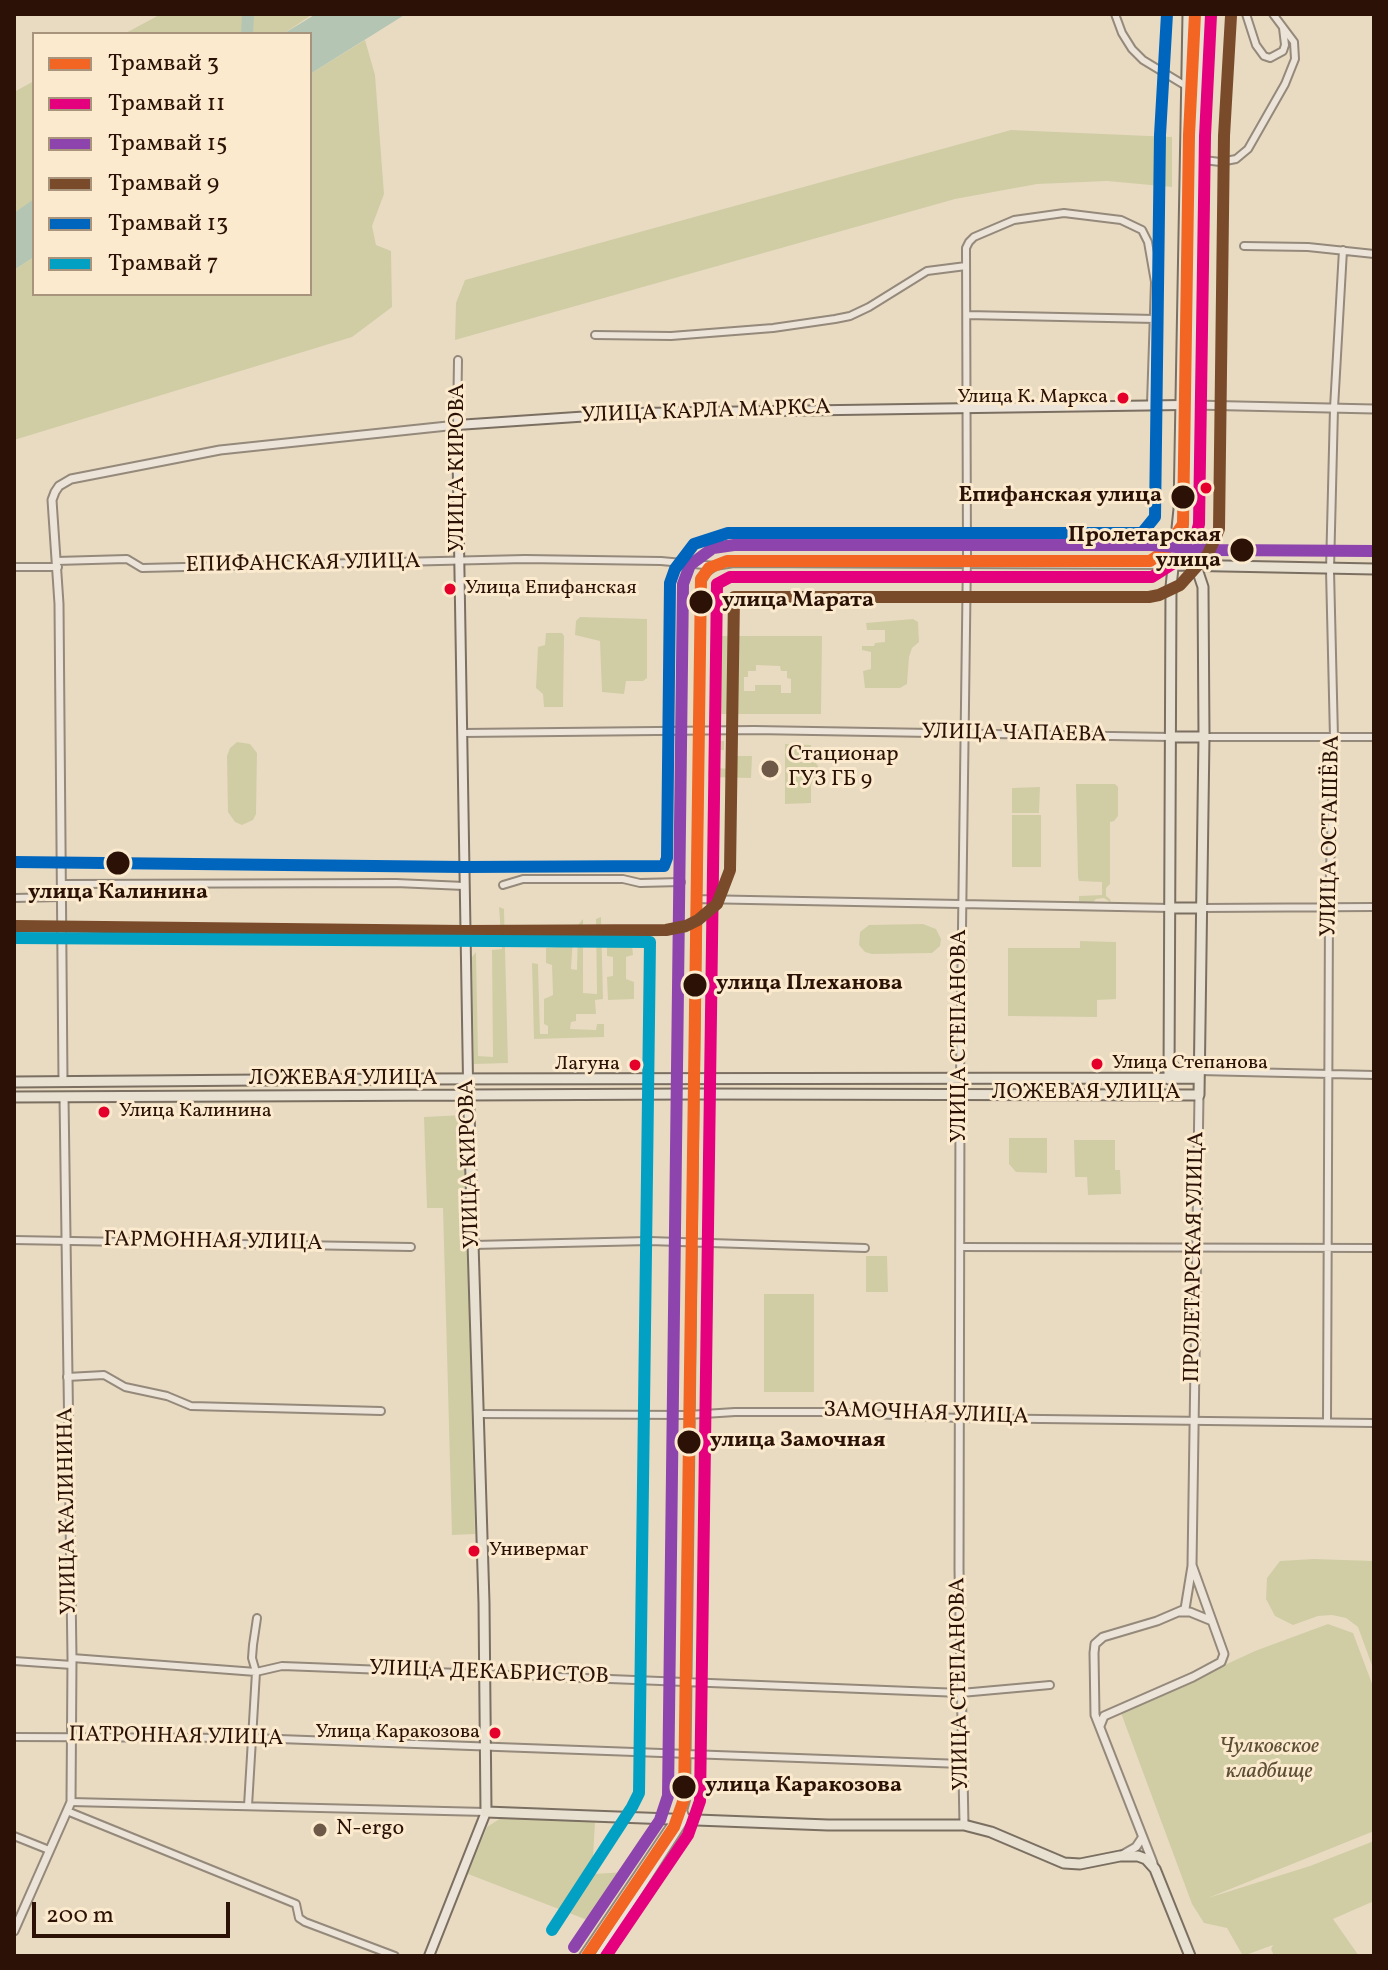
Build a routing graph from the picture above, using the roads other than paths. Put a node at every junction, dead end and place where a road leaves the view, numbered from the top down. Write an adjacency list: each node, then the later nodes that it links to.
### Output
1 (1115, 14): 7 (street)
2 (1188, 14): 7 (main road)
3 (1203, 14): 8 (main road, ПРОЛЕТАРСКАЯ УЛИЦА)
4 (1246, 14): 6 (street)
5 (1273, 14): 6 (street)
6 (1282, 25): 8 (street)
7 (1186, 86): 18 (main road)
8 (1196, 162): 19 (main road, ПРОЛЕТАРСКАЯ УЛИЦА)
9 (1244, 246): 10 (street)
10 (1343, 250): 11 (street); 21 (street, УЛИЦА ОСТАШЁВА)
11 (1374, 254)
12 (966, 266): 13 (street, УЛИЦА СТЕПАНОВА); 14 (street, УЛИЦА СТЕПАНОВА); 15 (street)
13 (967, 315): 14 (street); 20 (street, УЛИЦА СТЕПАНОВА)
14 (1155, 319): 17 (street)
15 (595, 335)
16 (458, 360): 23 (street, УЛИЦА КИРОВА)
17 (1151, 404): 18 (main road, УЛИЦА КАРЛА МАРКСА); 20 (main road, УЛИЦА КАРЛА МАРКСА)
18 (1181, 405): 19 (main road, УЛИЦА КАРЛА МАРКСА); 28 (main road)
19 (1194, 405): 21 (street, УЛИЦА КАРЛА МАРКСА); 30 (main road, ПРОЛЕТАРСКАЯ УЛИЦА)
20 (967, 407): 23 (main road, УЛИЦА КАРЛА МАРКСА); 27 (street, УЛИЦА СТЕПАНОВА)
21 (1334, 408): 22 (street, УЛИЦА КАРЛА МАРКСА); 33 (street, УЛИЦА ОСТАШЁВА)
22 (1374, 409)
23 (457, 425): 24 (street, УЛИЦА КАРЛА МАРКСА); 25 (main road, УЛИЦА КИРОВА)
24 (52, 500): 26 (street, УЛИЦА КАЛИНИНА)
25 (459, 561): 26 (street, ЕПИФАНСКАЯ УЛИЦА); 29 (street, ЕПИФАНСКАЯ УЛИЦА); 35 (main road, УЛИЦА КИРОВА)
26 (57, 564): 31 (street, ЕПИФАНСКАЯ УЛИЦА); 42 (street, УЛИЦА КАЛИНИНА)
27 (967, 565): 28 (street, ЕПИФАНСКАЯ УЛИЦА); 29 (street, ЕПИФАНСКАЯ УЛИЦА); 36 (street, УЛИЦА СТЕПАНОВА)
28 (1175, 565): 30 (main road); 37 (main road)
29 (715, 566): 34 (street)
30 (1196, 566): 33 (main road); 38 (main road, ПРОЛЕТАРСКАЯ УЛИЦА)
31 (14, 567)
32 (1374, 569): 33 (main road)
33 (1330, 570): 40 (street, УЛИЦА ОСТАШЁВА)
34 (699, 730): 35 (street, УЛИЦА ЧАПАЕВА); 36 (street, УЛИЦА ЧАПАЕВА); 47 (street)
35 (462, 733): 44 (main road, УЛИЦА КИРОВА)
36 (965, 735): 37 (street, УЛИЦА ЧАПАЕВА); 48 (street, УЛИЦА СТЕПАНОВА)
37 (1171, 737): 38 (main road, УЛИЦА ЧАПАЕВА); 51 (main road)
38 (1204, 737): 40 (street, УЛИЦА ЧАПАЕВА); 52 (main road, ПРОЛЕТАРСКАЯ УЛИЦА)
39 (1374, 737): 40 (street, УЛИЦА ЧАПАЕВА)
40 (1334, 738): 49 (street, УЛИЦА ОСТАШЁВА)
41 (681, 882): 43 (street)
42 (61, 884): 44 (street); 45 (street, УЛИЦА КАЛИНИНА)
43 (503, 885)
44 (464, 886): 60 (main road, УЛИЦА КИРОВА)
45 (61, 897): 46 (street); 63 (street, УЛИЦА КАЛИНИНА)
46 (14, 898)
47 (697, 899): 48 (street); 58 (street)
48 (962, 905): 51 (street); 57 (street, УЛИЦА СТЕПАНОВА)
49 (1329, 906): 50 (street); 52 (street); 55 (street, УЛИЦА ОСТАШЁВА)
50 (1374, 907)
51 (1171, 908): 52 (main road); 53 (main road)
52 (1201, 908): 54 (main road, ПРОЛЕТАРСКАЯ УЛИЦА)
53 (1169, 1060): 54 (main road); 61 (main road)
54 (1199, 1070): 55 (street, ЛОЖЕВАЯ УЛИЦА); 61 (main road, ЛОЖЕВАЯ УЛИЦА); 68 (main road, ПРОЛЕТАРСКАЯ УЛИЦА)
55 (1329, 1073): 56 (street, ЛОЖЕВАЯ УЛИЦА); 79 (street, УЛИЦА ОСТАШЁВА)
56 (1374, 1075)
57 (960, 1077): 59 (main road, ЛОЖЕВАЯ УЛИЦА); 61 (main road, ЛОЖЕВАЯ УЛИЦА); 66 (main road, УЛИЦА СТЕПАНОВА)
58 (695, 1078): 59 (main road, ЛОЖЕВАЯ УЛИЦА); 60 (main road, ЛОЖЕВАЯ УЛИЦА); 64 (street)
59 (806, 1078): 65 (main road)
60 (468, 1079): 63 (main road, ЛОЖЕВАЯ УЛИЦА); 67 (main road, УЛИЦА КИРОВА)
61 (1169, 1079)
62 (14, 1082): 63 (main road, ЛОЖЕВАЯ УЛИЦА)
63 (63, 1082): 70 (main road, УЛИЦА КАЛИНИНА)
64 (694, 1094): 65 (main road, ЛОЖЕВАЯ УЛИЦА); 67 (main road, ЛОЖЕВАЯ УЛИЦА); 73 (street)
65 (806, 1094): 66 (main road, ЛОЖЕВАЯ УЛИЦА)
66 (960, 1094): 68 (main road, ЛОЖЕВАЯ УЛИЦА); 76 (street, УЛИЦА СТЕПАНОВА)
67 (468, 1095): 70 (main road, ЛОЖЕВАЯ УЛИЦА); 74 (main road, УЛИЦА КИРОВА)
68 (1199, 1095): 77 (street, ПРОЛЕТАРСКАЯ УЛИЦА)
69 (14, 1097): 70 (main road, ЛОЖЕВАЯ УЛИЦА)
70 (64, 1097): 72 (street, УЛИЦА КАЛИНИНА)
71 (14, 1240): 72 (street, ГАРМОННАЯ УЛИЦА)
72 (67, 1240): 75 (street, ГАРМОННАЯ УЛИЦА); 81 (street, УЛИЦА КАЛИНИНА)
73 (692, 1243): 74 (street); 78 (street); 84 (street)
74 (473, 1245): 83 (main road, УЛИЦА КИРОВА)
75 (411, 1247)
76 (960, 1247): 77 (street); 85 (street, УЛИЦА СТЕПАНОВА)
77 (1196, 1247): 79 (street); 86 (street, ПРОЛЕТАРСКАЯ УЛИЦА)
78 (865, 1248)
79 (1326, 1248): 80 (street); 87 (street, УЛИЦА ОСТАШЁВА)
80 (1374, 1248)
81 (67, 1377): 82 (street); 94 (street, УЛИЦА КАЛИНИНА)
82 (381, 1411)
83 (478, 1414): 84 (street, ЗАМОЧНАЯ УЛИЦА); 96 (main road, УЛИЦА КИРОВА)
84 (689, 1415): 85 (street, ЗАМОЧНАЯ УЛИЦА); 97 (street)
85 (959, 1418): 86 (street, ЗАМОЧНАЯ УЛИЦА); 99 (street, УЛИЦА СТЕПАНОВА)
86 (1193, 1419): 87 (street, ЗАМОЧНАЯ УЛИЦА); 89 (street, ПРОЛЕТАРСКАЯ УЛИЦА)
87 (1327, 1422): 88 (street, ЗАМОЧНАЯ УЛИЦА)
88 (1374, 1423)
89 (1192, 1565): 90 (street); 92 (street, ПРОЛЕТАРСКАЯ УЛИЦА)
90 (1178, 1613): 92 (street); 100 (street)
91 (257, 1618): 95 (street)
92 (1212, 1621): 100 (street, ПРОЛЕТАРСКАЯ УЛИЦА)
93 (14, 1661): 94 (street, УЛИЦА ДЕКАБРИСТОВ)
94 (72, 1661): 95 (street, УЛИЦА ДЕКАБРИСТОВ); 101 (street, УЛИЦА КАЛИНИНА)
95 (256, 1672): 96 (street, УЛИЦА ДЕКАБРИСТОВ); 103 (street)
96 (485, 1673): 97 (street, УЛИЦА ДЕКАБРИСТОВ); 104 (main road, УЛИЦА КИРОВА)
97 (687, 1681): 99 (street, УЛИЦА ДЕКАБРИСТОВ); 105 (street)
98 (1050, 1685): 99 (street, УЛИЦА ДЕКАБРИСТОВ)
99 (961, 1693): 106 (street, УЛИЦА СТЕПАНОВА)
100 (1100, 1726): 114 (street)
101 (71, 1735): 102 (street, ПАТРОННАЯ УЛИЦА); 103 (street, ПАТРОННАЯ УЛИЦА); 107 (street, УЛИЦА КАЛИНИНА)
102 (14, 1737)
103 (252, 1738): 104 (street, ПАТРОННАЯ УЛИЦА); 108 (street)
104 (486, 1748): 105 (street, ПАТРОННАЯ УЛИЦА); 110 (main road, УЛИЦА КИРОВА)
105 (686, 1754): 106 (street, ПАТРОННАЯ УЛИЦА); 111 (street)
106 (962, 1764): 112 (street, УЛИЦА СТЕПАНОВА)
107 (71, 1802): 108 (street); 109 (street)
108 (248, 1806): 110 (street)
109 (67, 1811): 115 (street); 119 (street)
110 (486, 1812): 111 (main road); 120 (main road, УЛИЦА КИРОВА)
111 (681, 1816): 112 (main road); 121 (street); 122 (street)
112 (964, 1825): 116 (main road)
113 (14, 1836): 115 (street)
114 (1142, 1836): 116 (street); 117 (street)
115 (49, 1850): 118 (street)
116 (1120, 1856): 117 (main road)
117 (1155, 1869): 123 (main road)
118 (14, 1931)
119 (395, 1956)
120 (429, 1956)
121 (583, 1956)
122 (598, 1956)
123 (1190, 1956)

